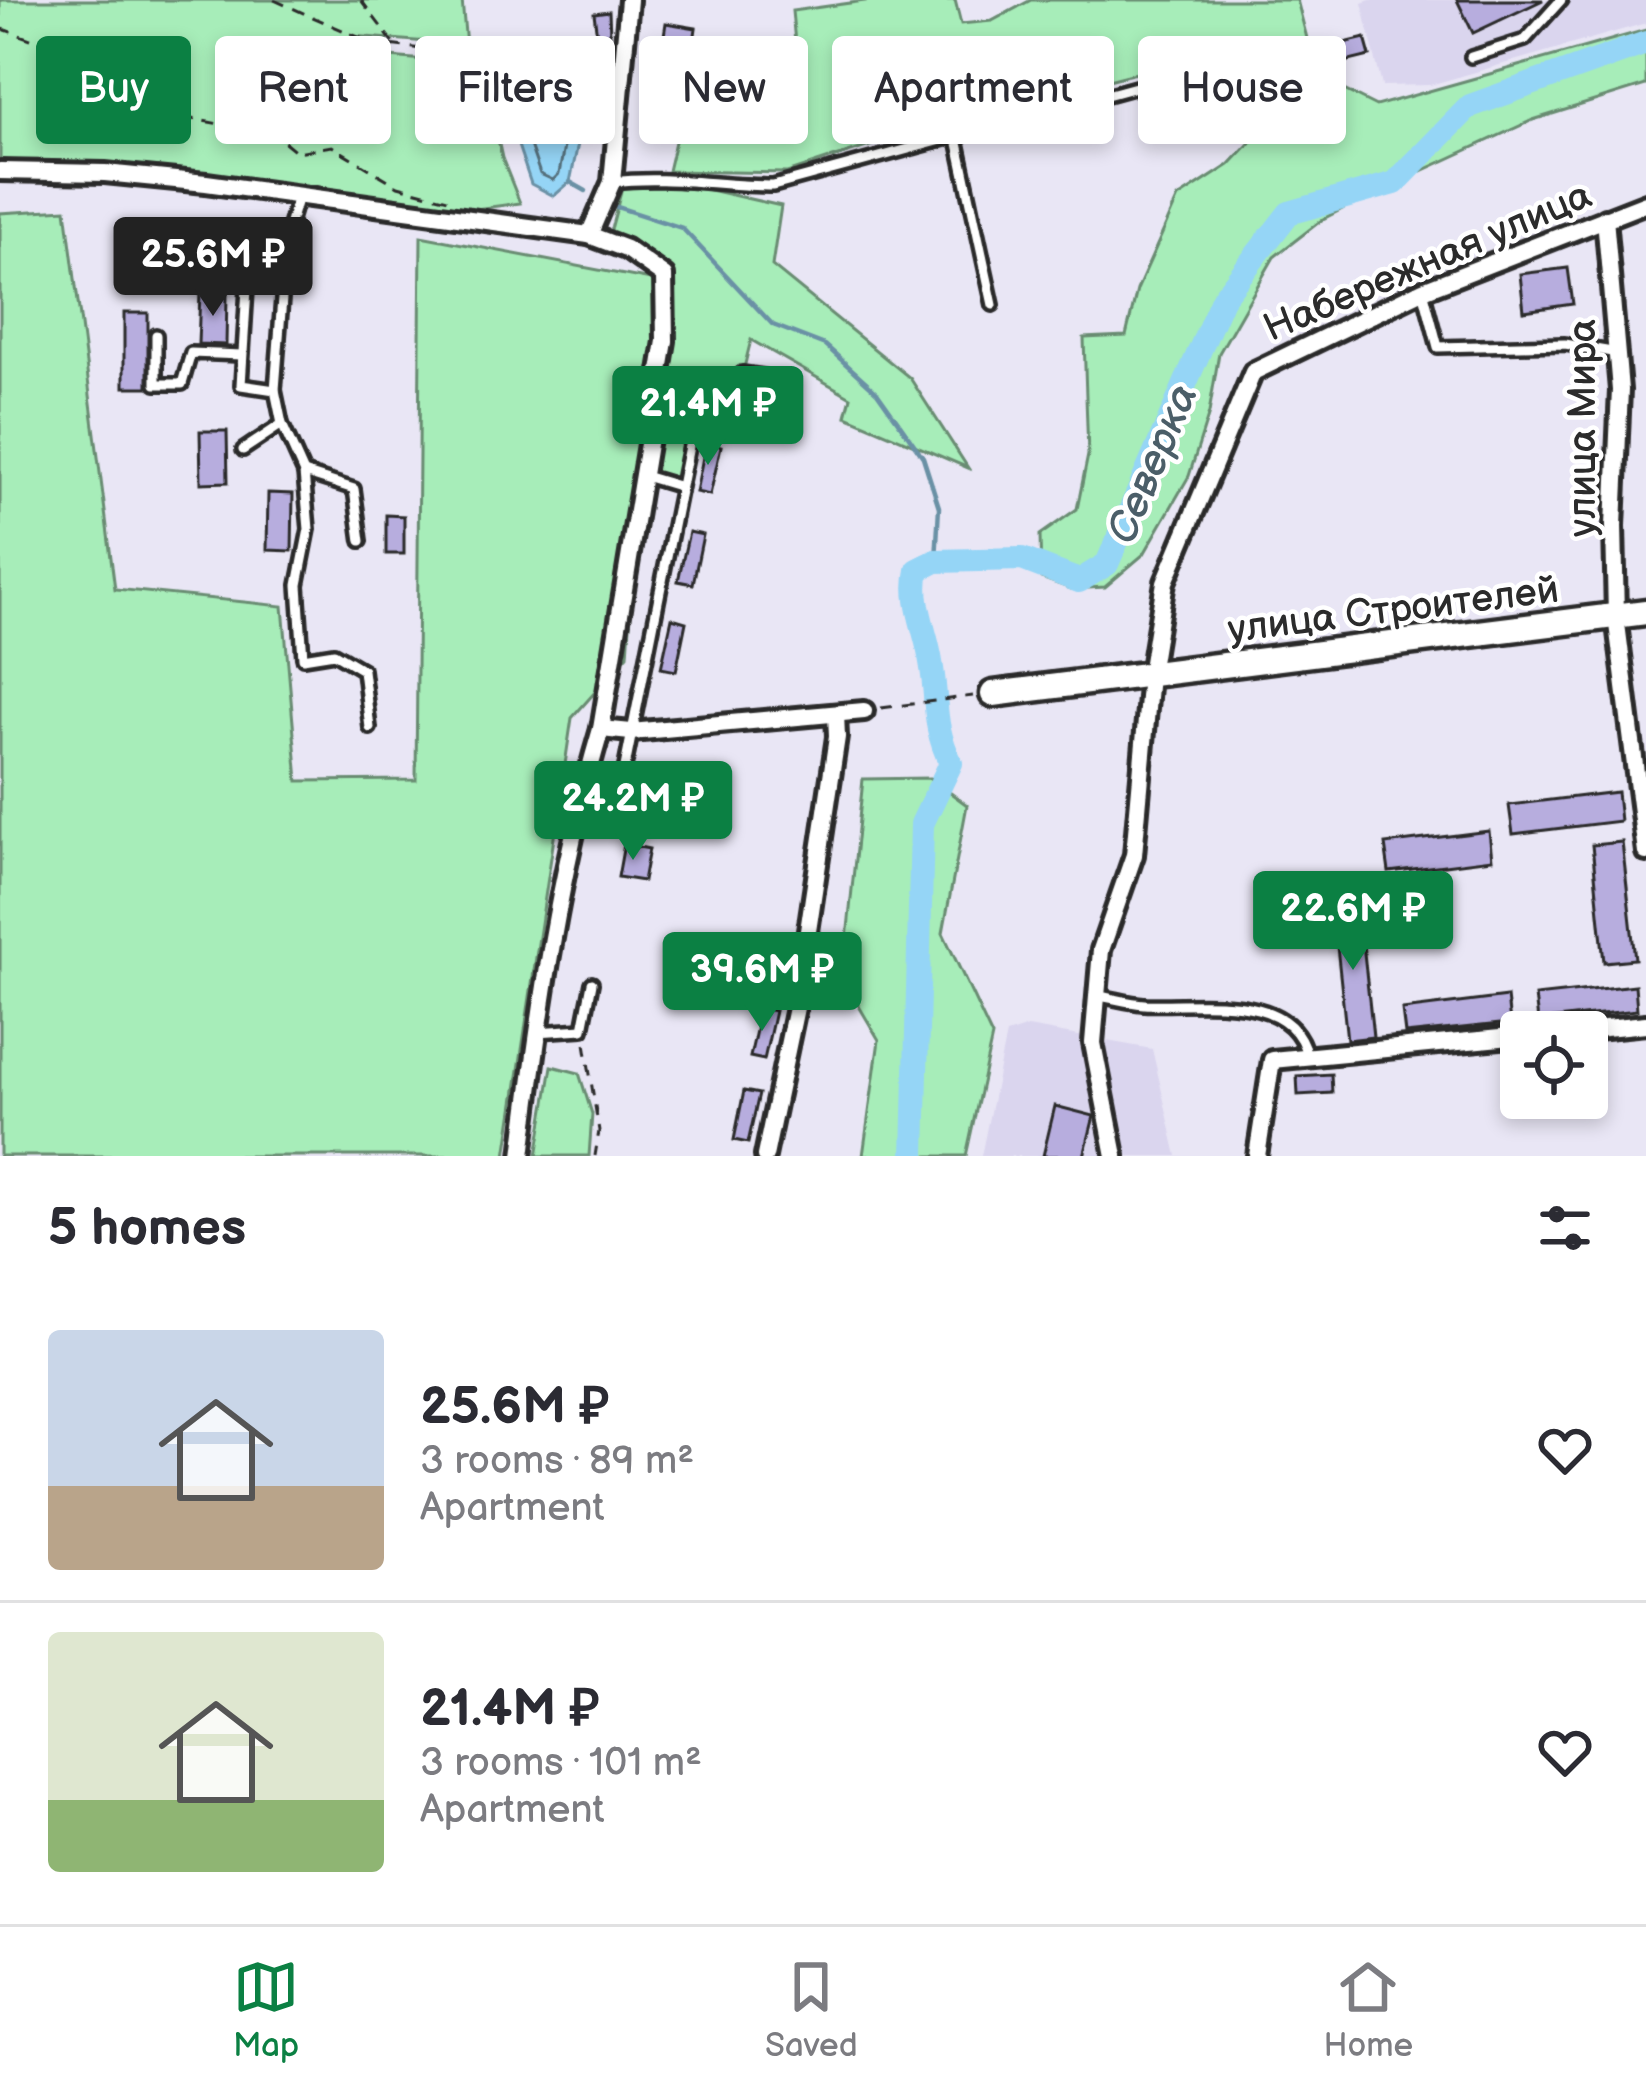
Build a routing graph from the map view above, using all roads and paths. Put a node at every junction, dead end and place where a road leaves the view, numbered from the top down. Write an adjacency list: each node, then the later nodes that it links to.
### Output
1 (274, 0): 6 (path)
2 (361, 0): 6 (path)
3 (629, 0): 10 (street)
4 (1561, 0): 8 (lane)
5 (0, 28): 16 (path)
6 (395, 46): 7 (path)
7 (415, 48)
8 (1471, 57)
9 (615, 116): 10 (lane)
10 (619, 116): 14 (street)
11 (921, 144): 14 (lane)
12 (958, 144): 22 (lane)
13 (0, 171): 15 (street)
14 (612, 182): 19 (street)
15 (298, 196): 19 (street); 27 (lane)
16 (462, 203)
17 (1646, 203): 18 (street, Набережная улица)
18 (1605, 218): 21 (street, Набережная улица); 24 (street, улица Мира)
19 (589, 235): 31 (street)
20 (248, 272): 25 (lane)
21 (1423, 290): 24 (lane); 36 (street, Набережная улица)
22 (993, 305)
23 (156, 334): 25 (lane)
24 (1618, 353): 35 (street, улица Мира)
25 (242, 355): 27 (lane)
26 (763, 376): 32 (lane)
27 (275, 390): 28 (lane)
28 (282, 424): 29 (lane); 30 (lane)
29 (243, 450)
30 (304, 473): 33 (lane); 41 (lane)
31 (641, 475): 32 (lane); 42 (street)
32 (678, 486): 43 (lane)
33 (361, 541)
34 (1646, 612): 35 (street, улица Строителей)
35 (1616, 616): 36 (street, улица Строителей); 45 (street, улица Мира)
36 (1150, 675): 37 (street, улица Строителей); 47 (street, Набережная улица)
37 (992, 694)
38 (954, 698): 39 (path)
39 (864, 711): 40 (street)
40 (836, 714): 43 (street); 56 (street)
41 (370, 728)
42 (601, 729): 43 (street); 51 (street)
43 (631, 732): 44 (lane)
44 (618, 802)
45 (1646, 852)
46 (592, 983): 50 (lane)
47 (1097, 995): 53 (lane); 57 (street, Набережная улица)
48 (1646, 1024): 49 (street)
49 (1608, 1028)
50 (583, 1029): 51 (lane); 55 (path)
51 (537, 1032): 54 (street)
52 (1500, 1038): 53 (street)
53 (1306, 1056): 58 (street)
54 (522, 1156)
55 (595, 1156)
56 (765, 1156)
57 (1115, 1156)
58 (1257, 1156)

